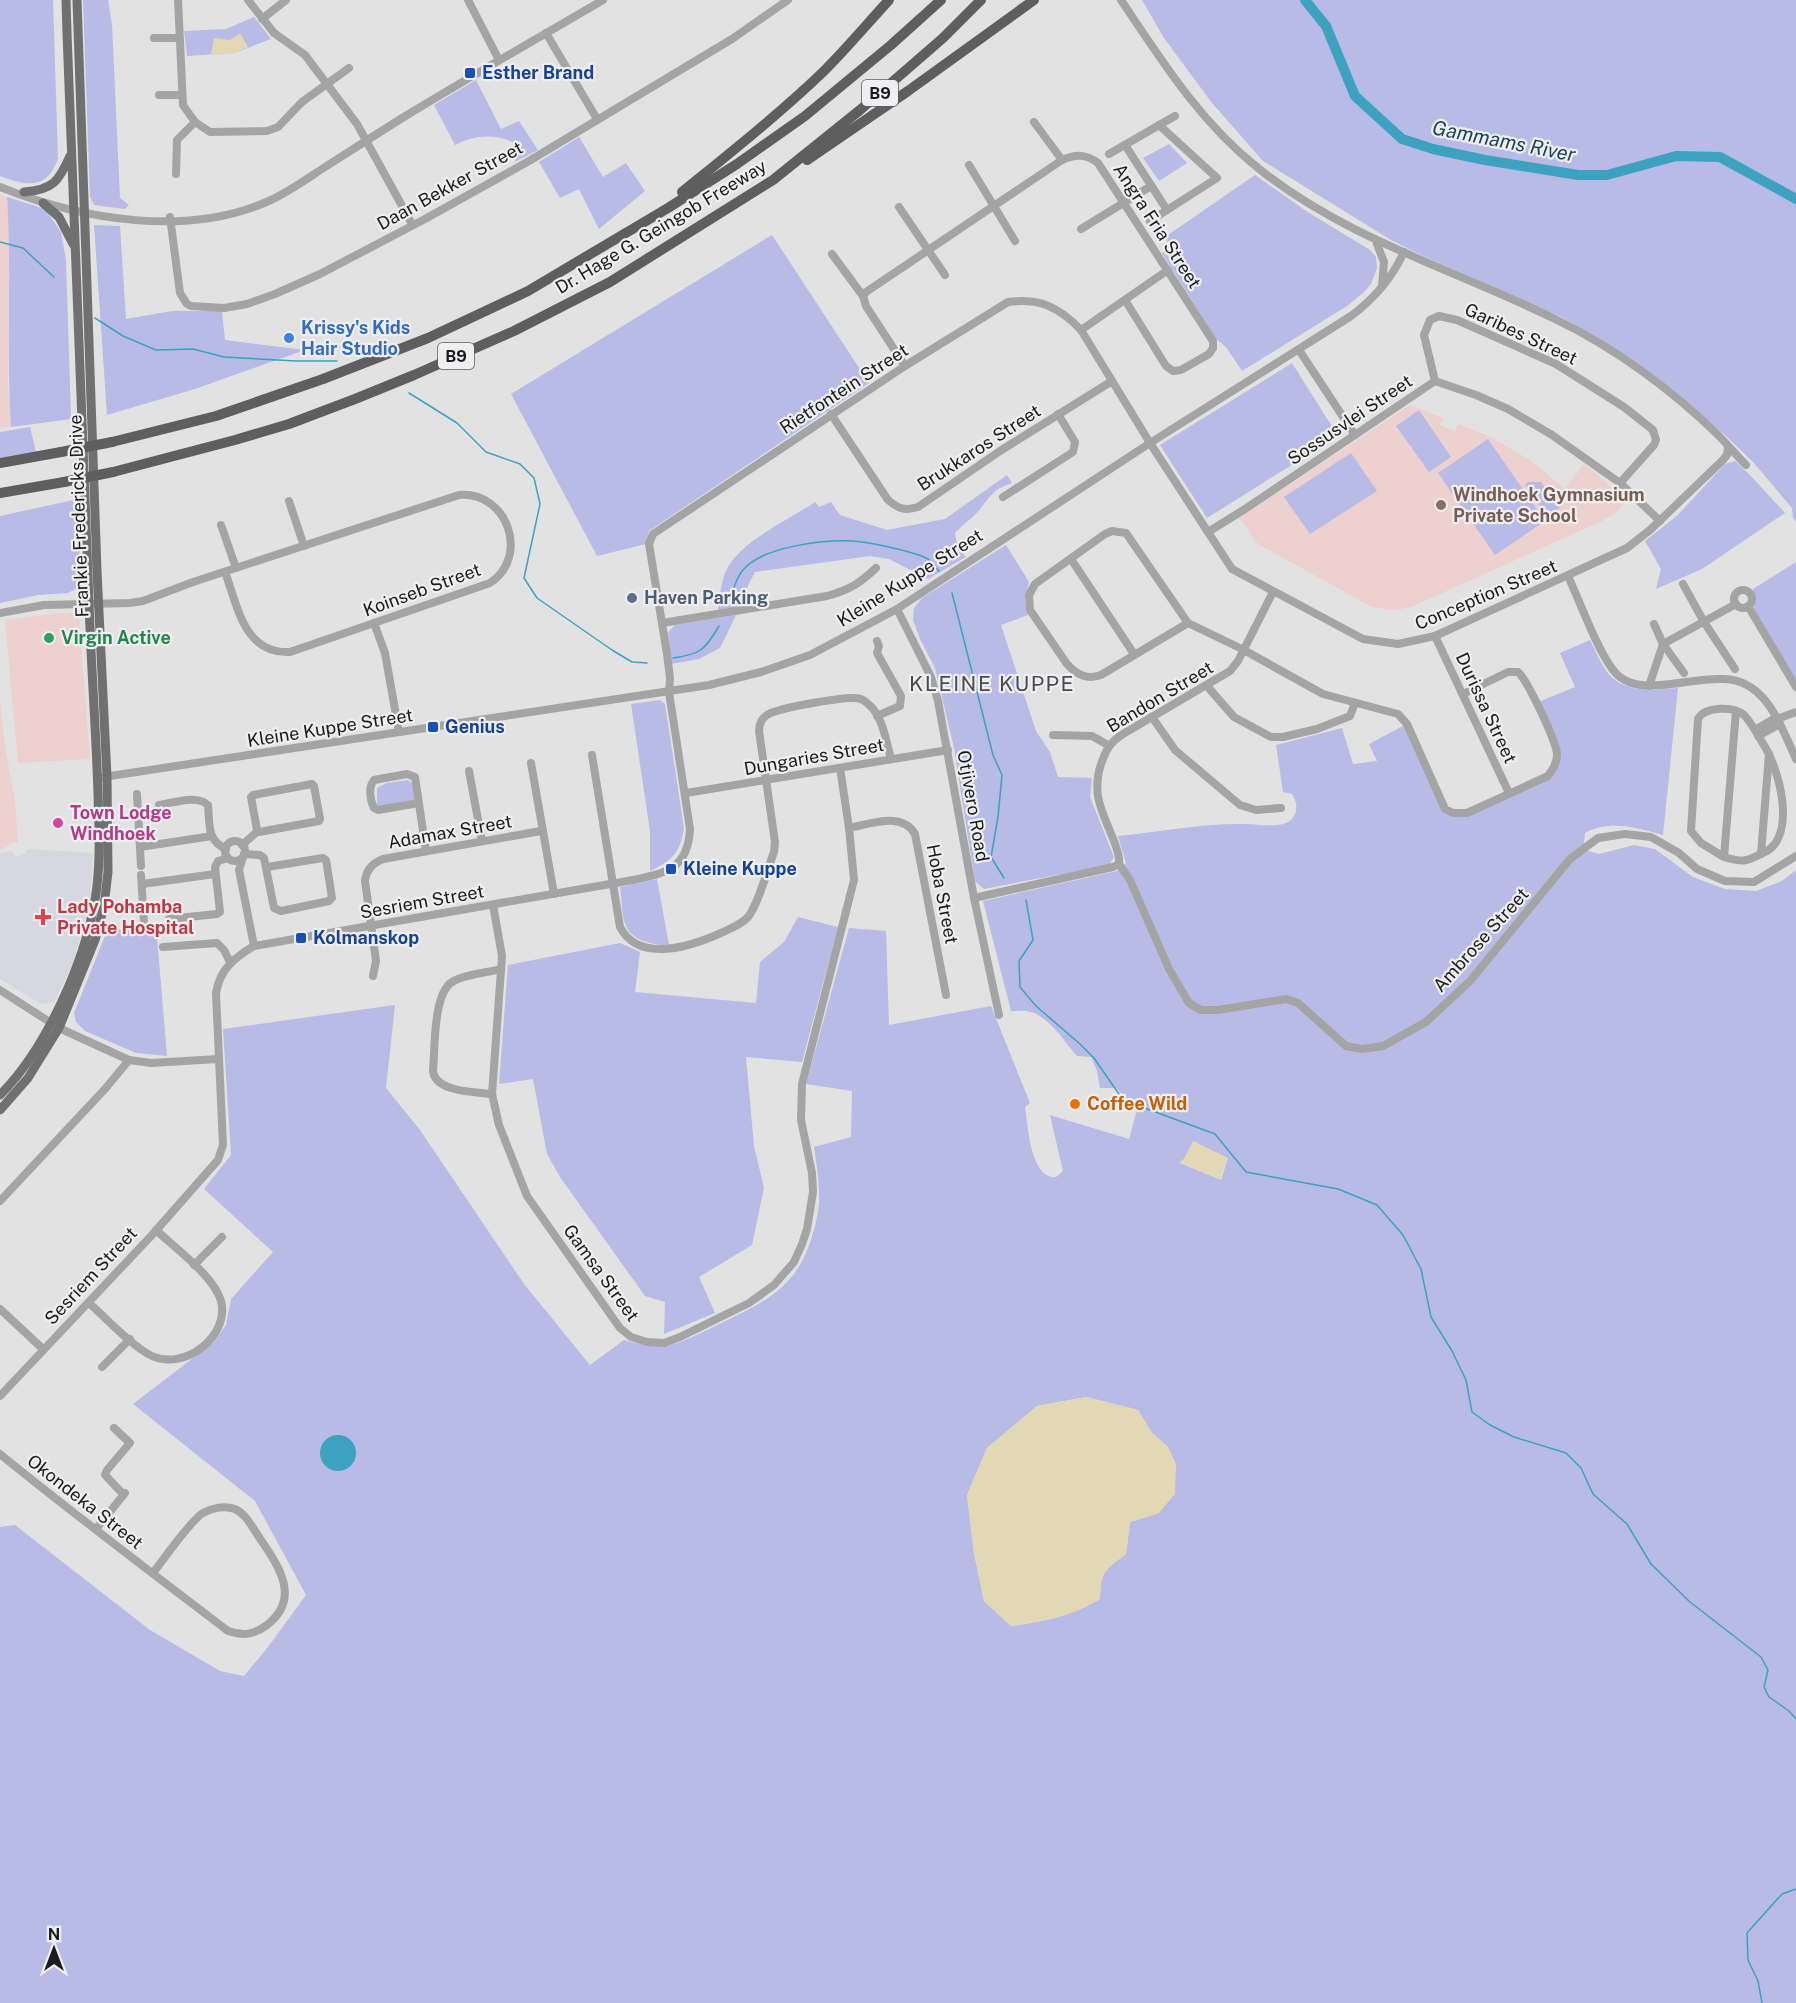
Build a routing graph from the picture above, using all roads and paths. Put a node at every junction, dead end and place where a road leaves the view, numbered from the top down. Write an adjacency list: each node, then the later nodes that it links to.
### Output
1 (66, 0): 31 (main road, Frankie Fredericks Drive)
2 (77, 0): 44 (main road, Frankie Fredericks Drive)
3 (178, 0): 18 (street)
4 (248, 0): 15 (street)
5 (286, 0): 15 (street)
6 (468, 0): 19 (street)
7 (603, 0): 16 (street)
8 (788, 0): 25 (street, Daan Bekker Street)
9 (889, 0): 48 (highway)
10 (941, 0): 48 (highway, Dr. Hage G. Geingob Freeway / B9)
11 (981, 0): 36 (highway, Dr. Hage G. Geingob Freeway / B9)
12 (1034, 0): 36 (highway)
13 (1115, 0): 52 (street)
14 (1121, 0): 56 (street)
15 (262, 19): 21 (street)
16 (546, 33): 19 (street); 25 (street)
17 (154, 38): 18 (street)
18 (179, 38): 22 (street)
19 (499, 60): 29 (street)
20 (349, 68): 21 (street)
21 (327, 85): 26 (street); 29 (street)
22 (182, 94): 23 (street); 26 (street)
23 (159, 95)
24 (1175, 116): 28 (street)
25 (597, 118): 49 (street, Daan Bekker Street)
26 (195, 122): 35 (street)
27 (1034, 122): 33 (street)
28 (1159, 125): 30 (street); 45 (street)
29 (367, 140): 46 (street); 49 (street)
30 (1125, 145): 32 (street); 38 (street)
31 (71, 152): 39 (main road); 44 (main road, Frankie Fredericks Drive)
32 (1109, 154)
33 (1062, 160): 41 (street, Angra Fria Street); 42 (street)
34 (969, 165): 42 (street)
35 (176, 174)
36 (773, 180): 77 (highway, Dr. Hage G. Geingob Freeway / B9, bridge)
37 (0, 185): 39 (street); 40 (street)
38 (1151, 186): 41 (street); 45 (street)
39 (24, 192): 44 (street)
40 (44, 203): 44 (street); 53 (main road)
41 (1126, 203): 50 (street); 59 (street, Angra Fria Street)
42 (994, 206): 51 (street); 54 (street)
43 (899, 207): 54 (street)
44 (78, 210): 46 (street); 53 (main road, Frankie Fredericks Drive); 92 (main road, Frankie Fredericks Drive)
45 (1167, 210): 47 (street)
46 (170, 219): 49 (street, Daan Bekker Street)
47 (1150, 221)
48 (645, 223): 74 (highway, Dr. Hage G. Geingob Freeway / B9, bridge)
49 (412, 224)
50 (1082, 229)
51 (1015, 241)
52 (1377, 244): 56 (street); 61 (street)
53 (75, 249): 91 (main road, Frankie Fredericks Drive)
54 (928, 250): 60 (street); 62 (street)
55 (832, 254): 62 (street)
56 (1403, 254): 57 (street); 58 (street, Kleine Kuppe Street)
57 (1419, 260): 58 (street); 73 (street)
58 (1398, 265): 61 (street, Kleine Kuppe Street)
59 (1168, 270): 63 (street); 63 (street, Angra Fria Street)
60 (945, 275)
61 (1382, 287): 65 (street, Kleine Kuppe Street)
62 (863, 296): 66 (street)
63 (1125, 300): 64 (street)
64 (1081, 330): 66 (street, Rietfontein Street); 67 (street, Rietfontein Street)
65 (1299, 350): 71 (street); 72 (street, Kleine Kuppe Street)
66 (905, 366): 69 (street, Rietfontein Street)
67 (1112, 381): 70 (street, Brukkaros Street); 72 (street, Rietfontein Street)
68 (1435, 381): 71 (street, Sossusvlei Street); 76 (street, Sossusvlei Street); 76 (street, Garibes Street)
69 (831, 414): 70 (street, Brukkaros Street); 99 (street, Rietfontein Street)
70 (1058, 414): 78 (street)
71 (1355, 435): 82 (street, Sossusvlei Street)
72 (1150, 443): 82 (street, Conception Street); 95 (street, Kleine Kuppe Street)
73 (1728, 447): 75 (street); 80 (street, Conception Street)
74 (0, 463)
75 (1746, 465)
76 (1620, 483): 80 (street, Sossusvlei Street)
77 (0, 493)
78 (1003, 497)
79 (289, 501): 83 (street)
80 (1660, 521): 88 (street, Conception Street)
81 (221, 525): 85 (street)
82 (1208, 532): 90 (street, Conception Street)
83 (304, 546): 85 (street, Koinseb Street); 98 (street, Koinseb Street)
84 (1071, 559): 100 (street); 106 (street); 106 (street)
85 (236, 568): 87 (street, Koinseb Street)
86 (876, 568): 99 (street)
87 (225, 572): 92 (street, Koinseb Street); 98 (street, Koinseb Street)
88 (1568, 576): 102 (street, Conception Street); 110 (street)
89 (1683, 584): 97 (street)
90 (1273, 592): 102 (street, Conception Street); 105 (street, Bandon Street)
91 (88, 603): 92 (street, Koinseb Street); 96 (street, Koinseb Street); 132 (main road, Frankie Fredericks Drive)
92 (99, 603): 132 (main road, Frankie Fredericks Drive)
93 (1736, 604): 94 (street); 94 (street); 97 (street)
94 (1748, 606): 111 (street)
95 (897, 609): 112 (street, Kleine Kuppe Street); 124 (street, Otjivero Road)
96 (0, 613)
97 (1704, 622): 104 (street); 107 (street)
98 (374, 623): 120 (street)
99 (662, 623): 112 (street, Rietfontein Street)
100 (1188, 623): 105 (street); 106 (street)
101 (1654, 624): 104 (street)
102 (1435, 636): 113 (street, Durissa Street)
103 (877, 641): 117 (street)
104 (1663, 644): 108 (street); 110 (street)
105 (1242, 649): 109 (street, Bandon Street); 114 (street)
106 (1134, 654)
107 (1735, 669)
108 (1684, 673)
109 (1207, 686): 114 (street); 118 (street, Bandon Street)
110 (1649, 686): 119 (street)
111 (1796, 687)
112 (669, 692): 120 (street, Kleine Kuppe Street); 134 (street, Sesriem Street)
113 (1463, 694): 135 (street, Durissa Street); 135 (street)
114 (1355, 704): 135 (street)
115 (1736, 711): 121 (street); 152 (street); 152 (street)
116 (1796, 712): 119 (street)
117 (877, 716): 127 (street); 133 (street)
118 (1152, 717): 123 (street, Bandon Street); 139 (street)
119 (1778, 720): 121 (street); 128 (street)
120 (399, 732): 132 (street, Kleine Kuppe Street)
121 (1757, 733): 125 (street)
122 (1053, 735): 123 (street)
123 (1108, 745): 153 (street, Bandon Street)
124 (948, 750): 127 (street, Dungaries Street); 162 (street, Otjivero Road)
125 (1769, 753): 148 (street); 148 (street)
126 (592, 755): 159 (street)
127 (891, 759): 130 (street, Dungaries Street)
128 (1796, 759)
129 (531, 763): 142 (street)
130 (840, 768): 133 (street, Dungaries Street); 140 (street, Gamsa Street)
131 (469, 771): 144 (street)
132 (102, 777): 175 (main road, Frankie Fredericks Drive)
133 (766, 780): 134 (street, Dungaries Street); 159 (street)
134 (686, 793): 159 (street, Sesriem Street)
135 (1509, 793)
136 (137, 794): 146 (street)
137 (419, 803): 137 (street); 147 (street)
138 (159, 805): 143 (street)
139 (1281, 808)
140 (849, 828): 173 (street, Hoba Street); 178 (street, Gamsa Street)
141 (258, 831): 141 (street); 145 (street)
142 (542, 831): 144 (street, Adamax Street); 161 (street)
143 (212, 836): 146 (street); 150 (street)
144 (482, 841): 147 (street, Adamax Street)
145 (242, 845): 149 (street); 150 (street)
146 (140, 847): 154 (street)
147 (426, 851): 166 (street, Adamax Street)
148 (1761, 854): 152 (street)
149 (244, 855): 150 (street); 155 (street); 156 (street)
150 (228, 856): 156 (street); 157 (street)
151 (1796, 856): 153 (street, Ambrose Street)
152 (1724, 857)
153 (1119, 864): 162 (street)
154 (141, 866)
155 (267, 867): 155 (street)
156 (239, 870): 167 (street)
157 (215, 874): 160 (street); 164 (street)
158 (141, 875): 160 (street)
159 (614, 883): 161 (street, Sesriem Street)
160 (142, 884): 165 (street)
161 (554, 894): 163 (street, Sesriem Street)
162 (974, 898): 174 (street, Otjivero Road)
163 (493, 905): 166 (street, Sesriem Street); 170 (street, Gamsa Street)
164 (169, 919)
165 (144, 922)
166 (370, 926): 167 (street, Sesriem Street); 171 (street, Adamax Street)
167 (254, 946): 169 (street, Sesriem Street)
168 (163, 947): 169 (street)
169 (230, 962): 176 (street, Sesriem Street)
170 (501, 969): 178 (street, Gamsa Street); 178 (street)
171 (373, 976)
172 (0, 990): 175 (street)
173 (946, 995)
174 (999, 1015)
175 (55, 1026): 177 (street); 179 (main road, Frankie Fredericks Drive); 180 (main road, Frankie Fredericks Drive)
176 (218, 1059): 177 (street); 182 (street, Sesriem Street)
177 (129, 1060): 181 (street)
178 (492, 1094)
179 (0, 1095)
180 (0, 1110)
181 (0, 1201)
182 (156, 1230): 184 (street); 185 (street, Sesriem Street)
183 (222, 1238): 184 (street)
184 (194, 1266): 187 (street)
185 (89, 1302): 187 (street); 188 (street, Sesriem Street)
186 (0, 1309): 188 (street)
187 (130, 1339): 189 (street)
188 (43, 1349): 190 (street, Sesriem Street)
189 (102, 1367)
190 (0, 1396)
191 (114, 1428): 193 (street)
192 (0, 1454): 193 (street, Okondeka Street)
193 (96, 1529): 194 (street, Okondeka Street)
194 (153, 1573): 194 (street, Okondeka Street)

